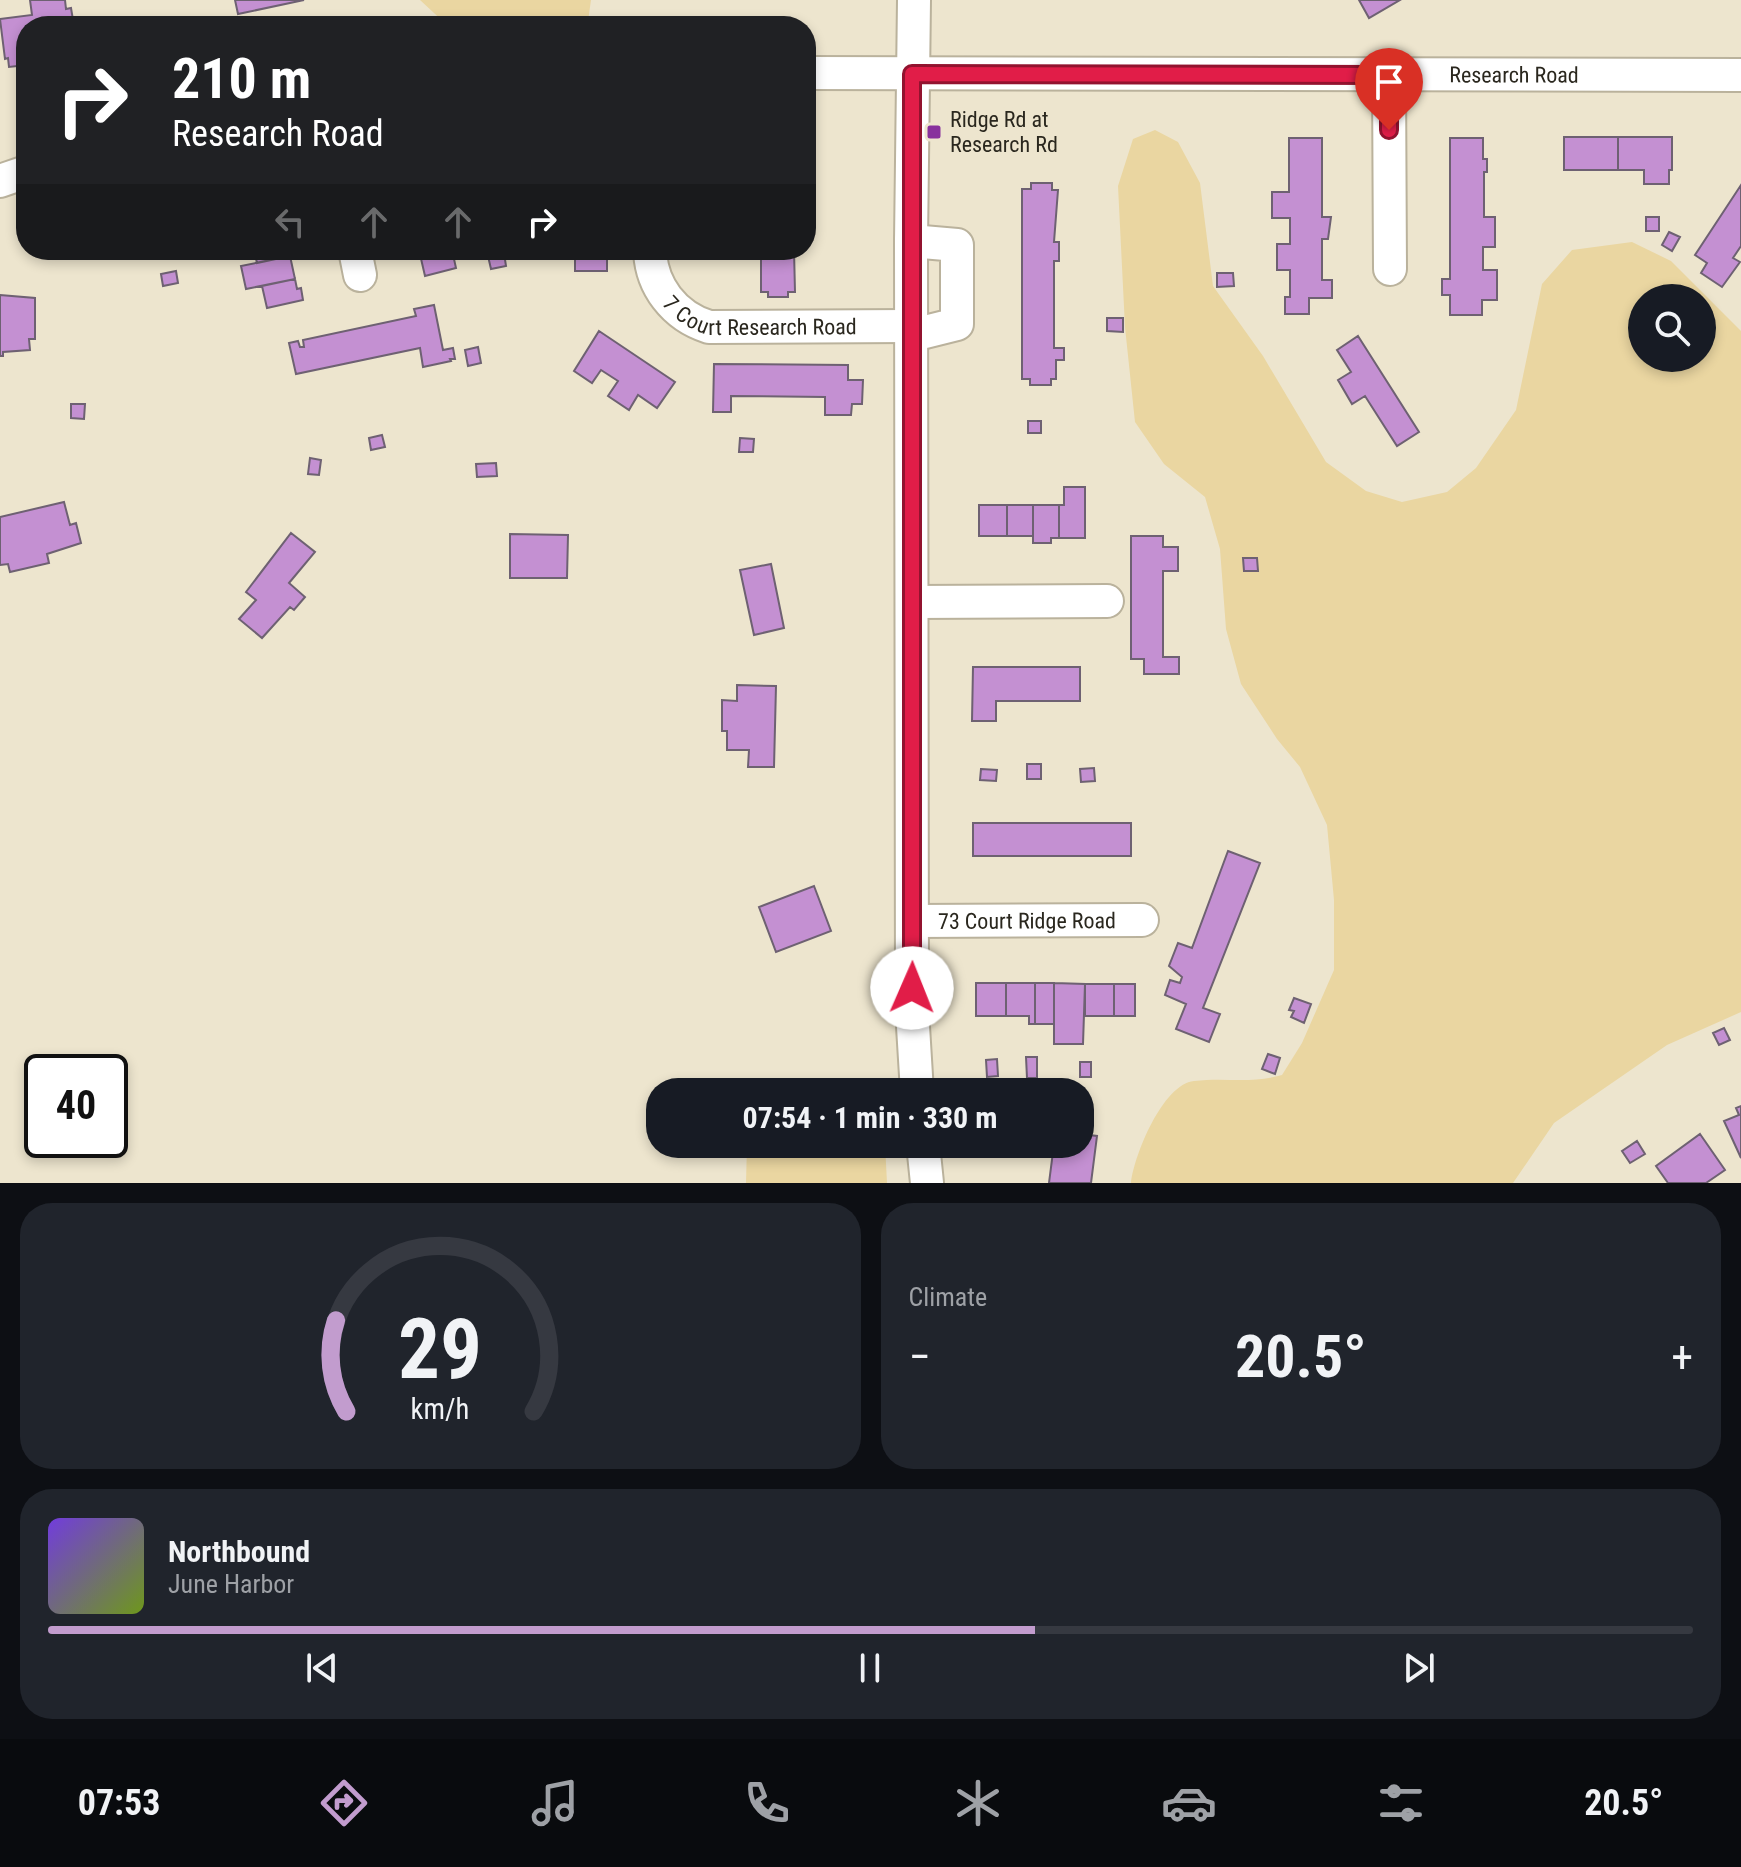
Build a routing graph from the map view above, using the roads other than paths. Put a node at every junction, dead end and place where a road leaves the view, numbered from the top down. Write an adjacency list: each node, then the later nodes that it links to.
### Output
1 (914, 0): 3 (street)
2 (816, 73): 3 (street, Research Road)
3 (912, 74): 4 (street, Research Road); 6 (street)
4 (1389, 75): 5 (street, Research Road); 8 (street)
5 (1741, 75)
6 (911, 241): 9 (street); 9 (street, 7 Court Research Road)
7 (651, 260): 9 (street, 7 Court Research Road)
8 (1390, 269)
9 (911, 330): 11 (street)
10 (1107, 601): 11 (street)
11 (912, 602): 13 (street)
12 (1142, 920): 13 (street, 73 Court Ridge Road)
13 (913, 921): 14 (street)
14 (916, 1078)
15 (924, 1158): 16 (street)
16 (927, 1183)

